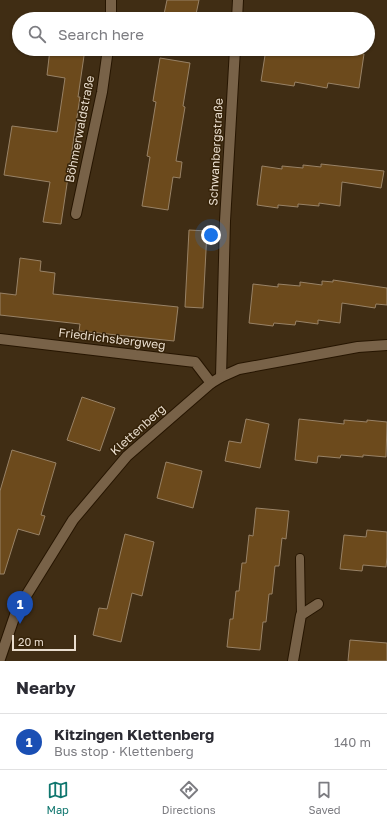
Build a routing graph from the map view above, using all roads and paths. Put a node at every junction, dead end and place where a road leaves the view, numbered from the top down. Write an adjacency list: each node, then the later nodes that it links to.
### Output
1 (111, 0): 3 (street)
2 (238, 0): 4 (street)
3 (111, 12)
4 (237, 12)
5 (107, 56): 7 (street, Böhmerwaldstraße)
6 (235, 56): 10 (street, Schwanbergstraße)
7 (76, 214)
8 (0, 339): 11 (street, Friedrichsbergweg)
9 (387, 345): 10 (street, Klettenberg)
10 (221, 376): 11 (street, Klettenberg)
11 (211, 383): 15 (street, Klettenberg)
12 (300, 558): 14 (lane)
13 (318, 604): 14 (street)
14 (301, 615): 17 (street)
15 (3, 639): 16 (street, Klettenberg)
16 (0, 659)
17 (293, 661)

